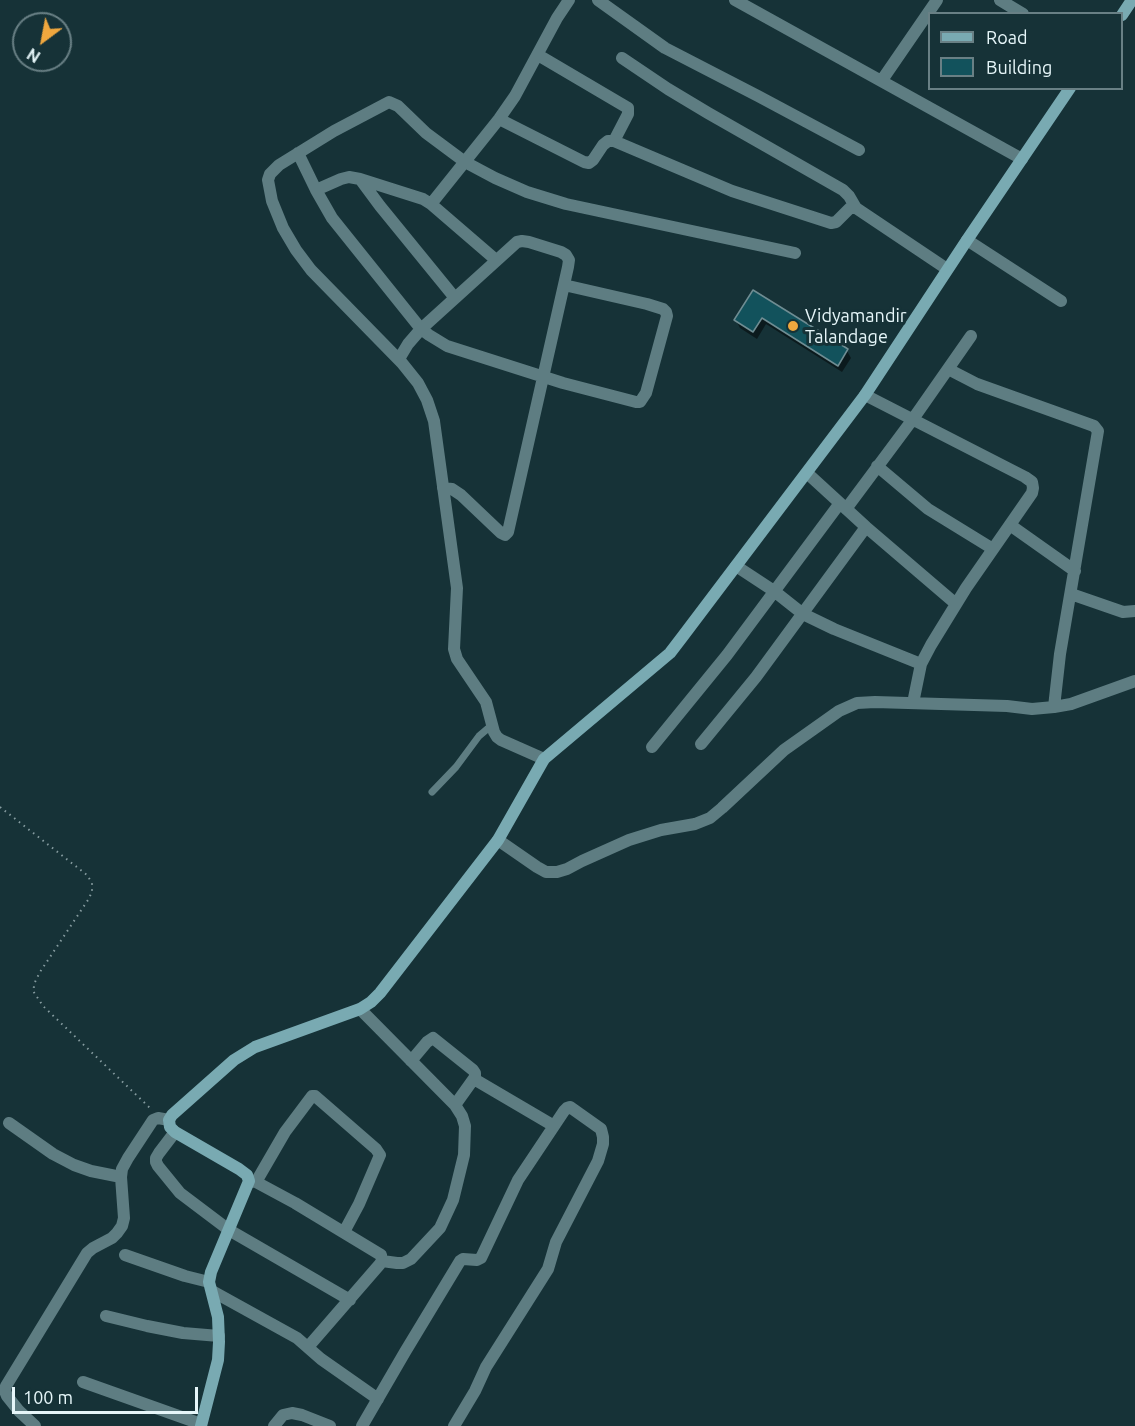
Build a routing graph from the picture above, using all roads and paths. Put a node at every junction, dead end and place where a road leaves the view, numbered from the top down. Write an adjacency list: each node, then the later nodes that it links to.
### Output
1 (569, 0): 7 (street)
2 (598, 0): 13 (street)
3 (735, 0): 9 (street)
4 (1000, 0): 5 (street)
5 (1020, 12)
6 (928, 13): 9 (street)
7 (538, 55): 11 (street); 12 (street)
8 (622, 58): 20 (street)
9 (882, 80): 15 (street)
10 (1069, 90): 15 (street)
11 (499, 119): 12 (street); 16 (street)
12 (614, 141): 20 (street)
13 (859, 150)
14 (298, 153): 16 (street); 18 (street); 30 (street)
15 (1022, 159): 21 (street)
16 (465, 162): 19 (street); 22 (street)
17 (360, 179): 18 (street); 19 (street); 26 (street)
18 (316, 190): 28 (street)
19 (431, 204): 23 (street)
20 (856, 208): 24 (street)
21 (967, 240): 24 (street); 27 (street)
22 (795, 253)
23 (496, 260): 25 (street); 26 (street)
24 (947, 269): 33 (street)
25 (564, 285): 32 (street); 32 (street)
26 (456, 298): 28 (street)
27 (1061, 301)
28 (421, 329): 30 (street); 32 (street)
29 (971, 336): 31 (street)
30 (399, 359): 37 (street)
31 (948, 369): 34 (street); 43 (street)
32 (544, 376): 37 (street)
33 (865, 395): 34 (street); 36 (street)
34 (913, 419): 35 (street); 39 (street)
35 (877, 466): 38 (street); 41 (street)
36 (807, 472): 38 (street); 42 (street)
37 (443, 488): 53 (street)
38 (843, 506): 40 (street); 44 (street)
39 (1010, 525): 41 (street); 43 (street)
40 (866, 527): 46 (street); 48 (street)
41 (993, 549): 46 (street)
42 (736, 566): 44 (street); 56 (street)
43 (1075, 571): 45 (street)
44 (774, 591): 48 (street); 55 (street)
45 (1071, 594): 47 (street); 52 (street)
46 (956, 604): 49 (street)
47 (1135, 611)
48 (803, 614): 49 (street); 54 (street)
49 (921, 664): 51 (street)
50 (1135, 681): 52 (street)
51 (913, 703): 52 (street); 59 (street)
52 (1054, 707)
53 (492, 725): 56 (street); 57 (lane)
54 (701, 744)
55 (652, 747)
56 (544, 759): 59 (street)
57 (432, 792)
58 (0, 807): 64 (path)
59 (498, 840): 60 (street)
60 (360, 1009): 61 (street); 64 (street)
61 (411, 1061): 62 (street); 63 (street)
62 (474, 1079): 63 (street); 66 (street)
63 (455, 1105): 73 (street)
64 (164, 1119): 67 (street); 68 (street)
65 (9, 1123): 68 (street)
66 (554, 1126): 80 (street); 86 (street)
67 (175, 1132): 69 (street); 70 (street)
68 (121, 1177): 82 (street)
69 (253, 1181): 70 (street); 71 (street); 71 (street)
70 (229, 1230): 74 (street); 75 (street)
71 (344, 1232): 73 (street)
72 (124, 1256): 74 (street)
73 (382, 1261): 75 (street)
74 (211, 1287): 77 (street); 78 (street)
75 (350, 1300): 78 (street)
76 (106, 1316): 77 (street)
77 (219, 1336): 81 (street)
78 (308, 1347): 80 (street)
79 (83, 1382): 81 (street)
80 (378, 1399): 85 (street)
81 (201, 1425)
82 (35, 1426)
83 (274, 1426): 84 (street)
84 (330, 1426)
85 (362, 1426)
86 (454, 1426)

